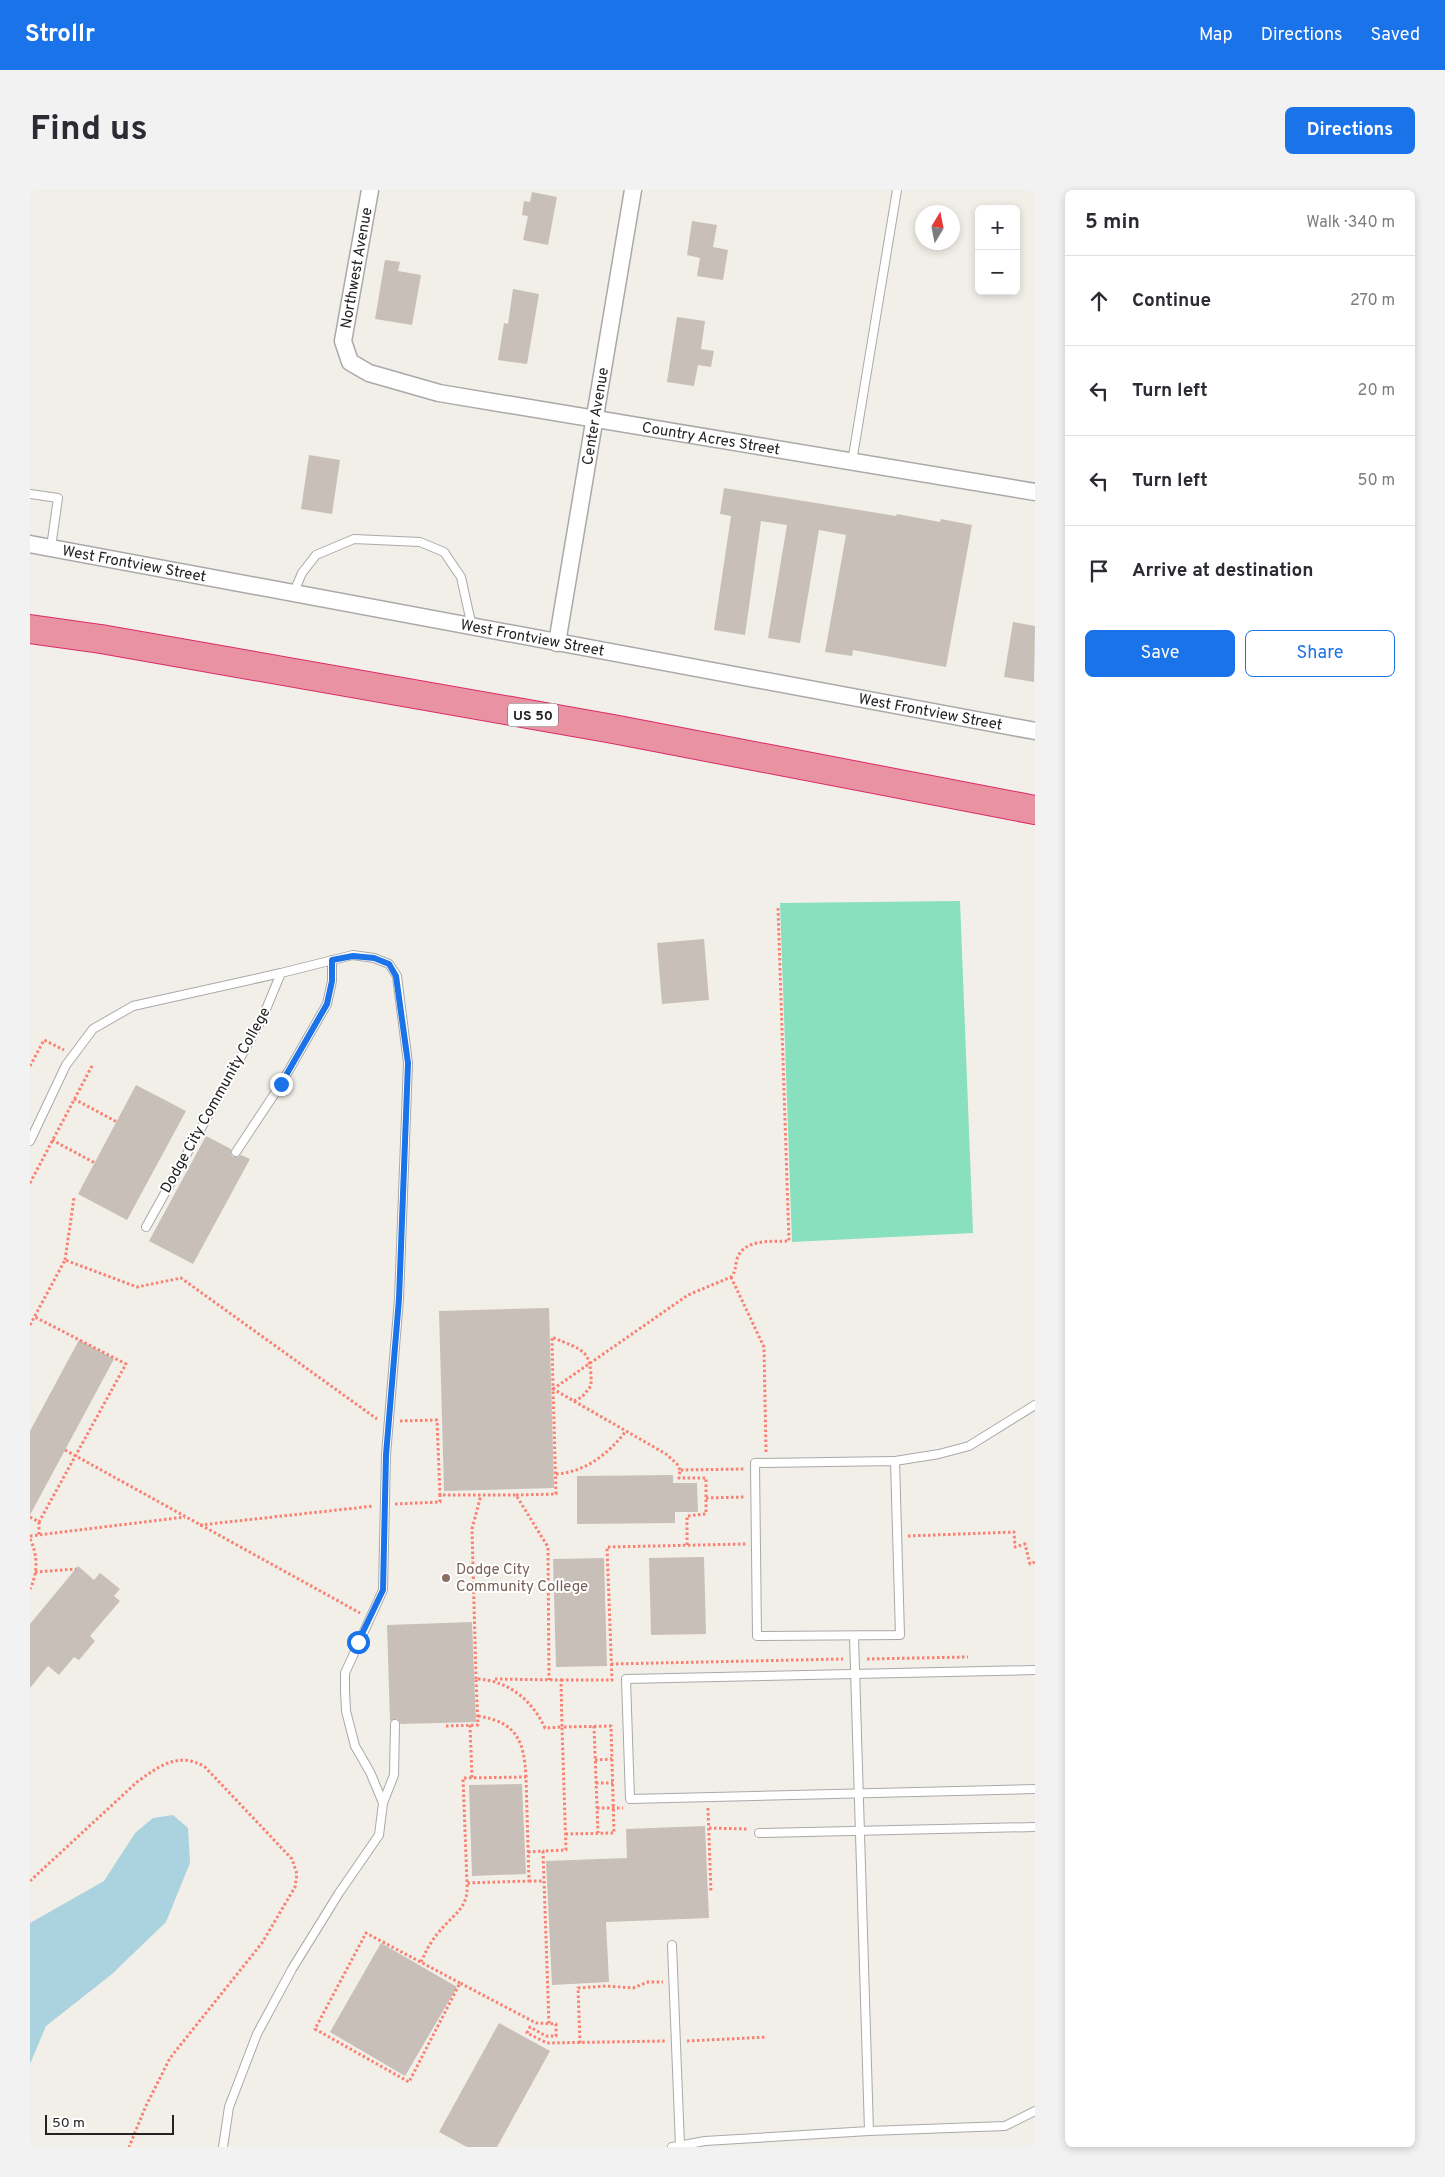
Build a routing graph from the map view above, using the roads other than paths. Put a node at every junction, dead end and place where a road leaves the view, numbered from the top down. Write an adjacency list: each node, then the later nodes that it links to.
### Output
1 (370, 190): 4 (street, Northwest Avenue)
2 (633, 190): 5 (street, Center Avenue)
3 (897, 190): 6 (lane)
4 (390, 379): 5 (street, Country Acres Street)
5 (594, 419): 6 (street, Country Acres Street); 14 (street, Center Avenue)
6 (852, 463): 7 (street, Country Acres Street)
7 (1035, 492)
8 (30, 494): 10 (lane)
9 (30, 544): 10 (street, West Frontview Street)
10 (51, 547): 11 (street, West Frontview Street)
11 (293, 594): 12 (street, West Frontview Street); 12 (lane)
12 (472, 627): 14 (street, West Frontview Street)
13 (30, 629): 16 (highway, US 50)
14 (557, 643): 15 (street, West Frontview Street)
15 (1035, 731)
16 (1035, 810)
17 (332, 960): 18 (lane); 20 (lane); 30 (lane)
18 (281, 972): 19 (lane); 21 (lane, Dodge City Community College)
19 (30, 1141)
20 (236, 1152)
21 (146, 1226)
22 (1035, 1405): 23 (lane)
23 (895, 1461): 24 (lane); 24 (lane)
24 (854, 1636): 26 (lane)
25 (1035, 1670): 26 (lane)
26 (855, 1674): 29 (lane); 29 (lane)
27 (395, 1724): 30 (lane)
28 (1035, 1790): 29 (lane)
29 (858, 1794): 32 (lane)
30 (383, 1803): 38 (lane)
31 (1035, 1827): 32 (lane)
32 (860, 1830): 33 (lane); 36 (lane)
33 (759, 1833)
34 (672, 1945): 37 (lane)
35 (1035, 2111): 36 (lane)
36 (869, 2131): 37 (lane)
37 (680, 2145): 39 (lane)
38 (223, 2147)
39 (672, 2147)

